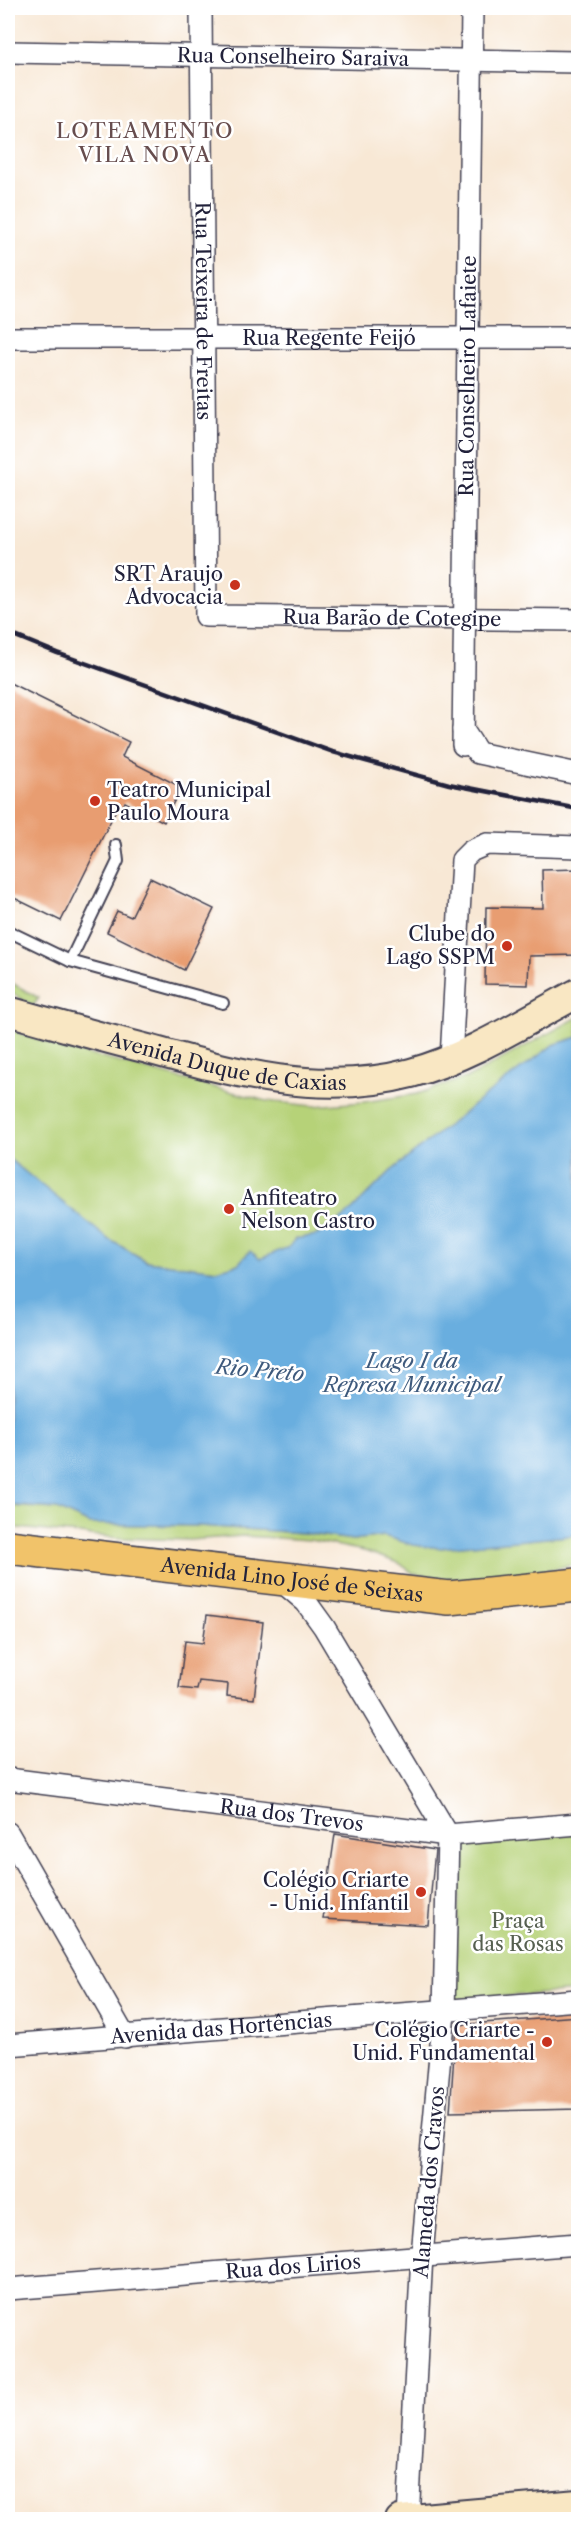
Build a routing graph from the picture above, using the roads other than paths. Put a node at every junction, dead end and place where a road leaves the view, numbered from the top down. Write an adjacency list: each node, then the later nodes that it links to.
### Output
1 (201, 8): 4 (street, Rua Teixeira de Freitas)
2 (472, 8): 5 (street, Rua Conselheiro Lafaiete)
3 (8, 52): 4 (street, Rua Conselheiro Saraiva)
4 (200, 57): 5 (street, Rua Conselheiro Saraiva); 7 (street, Rua Teixeira de Freitas)
5 (471, 60): 6 (street, Rua Conselheiro Saraiva); 8 (street, Rua Conselheiro Lafaiete)
6 (579, 62)
7 (205, 337): 8 (street, Rua Regente Feijó); 9 (street, Rua Regente Feijó); 11 (street, Rua Teixeira de Freitas)
8 (469, 337): 10 (street, Rua Regente Feijó); 12 (street, Rua Conselheiro Lafaiete)
9 (8, 338)
10 (579, 338)
11 (206, 616): 12 (street, Rua Barão de Cotegipe)
12 (464, 618): 13 (street, Rua Barão de Cotegipe); 14 (street, Rua Conselheiro Lafaiete)
13 (579, 620)
14 (579, 774)
15 (116, 845): 18 (lane)
16 (579, 847): 22 (street)
17 (8, 931): 18 (lane)
18 (70, 961): 20 (lane)
19 (579, 993): 22 (main road, Avenida Duque de Caxias)
20 (223, 1003)
21 (8, 1011): 22 (main road, Avenida Duque de Caxias)
22 (451, 1059)
23 (8, 1547): 24 (main road, Avenida Lino José de Seixas)
24 (280, 1580): 26 (main road, Avenida Lino José de Seixas); 27 (street)
25 (579, 1585): 26 (main road, Avenida Lino José de Seixas)
26 (332, 1586): 27 (street)
27 (324, 1627): 31 (street)
28 (8, 1779): 31 (street, Rua dos Trevos)
29 (579, 1824): 31 (street, Rua dos Trevos)
30 (8, 1833): 34 (street)
31 (448, 1835): 33 (street, Alameda dos Cravos)
32 (579, 2000): 33 (street, Avenida das Hortências)
33 (444, 2011): 34 (street, Avenida das Hortências); 37 (street, Alameda dos Cravos)
34 (125, 2037): 35 (street, Avenida das Hortências)
35 (8, 2045)
36 (579, 2244): 37 (street, Rua dos Lirios)
37 (422, 2255): 38 (street, Rua dos Lirios); 40 (street, Alameda dos Cravos)
38 (8, 2289)
39 (579, 2504): 40 (main road)
40 (408, 2519): 41 (main road)
41 (400, 2520)

